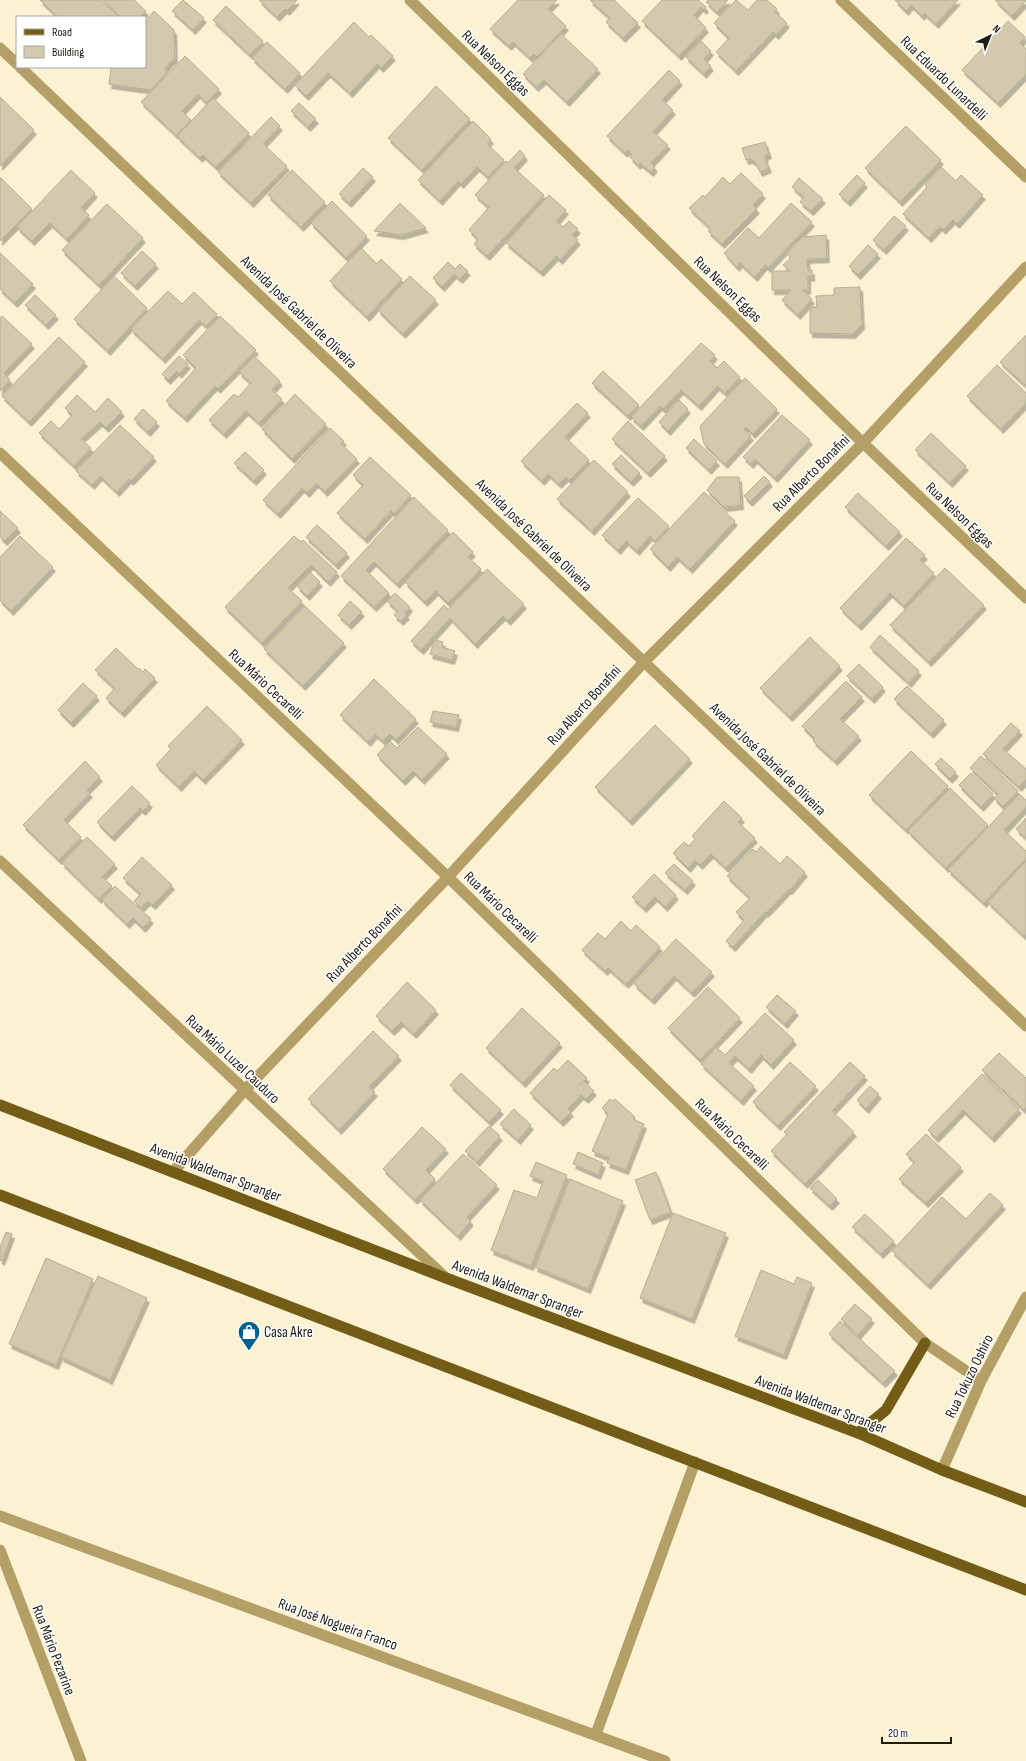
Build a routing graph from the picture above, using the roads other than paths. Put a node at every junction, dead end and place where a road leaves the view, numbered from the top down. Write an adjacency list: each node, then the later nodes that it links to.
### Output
1 (410, 0): 8 (street, Rua Nelson Eggas)
2 (841, 0): 6 (street, Rua Eduardo Lunardelli)
3 (0, 48): 4 (street)
4 (16, 63)
5 (21, 68): 11 (street, Avenida José Gabriel de Oliveira)
6 (1026, 177)
7 (1026, 267): 8 (street, Rua Alberto Bonafini)
8 (863, 443): 10 (street, Rua Nelson Eggas); 11 (street, Rua Alberto Bonafini)
9 (0, 453): 13 (street, Rua Mário Cecarelli)
10 (1026, 598)
11 (644, 662): 13 (street, Rua Alberto Bonafini); 14 (street, Avenida José Gabriel de Oliveira)
12 (0, 861): 15 (street, Rua Mário Luzel Cauduro)
13 (448, 876): 15 (street, Rua Alberto Bonafini); 21 (street, Rua Mário Cecarelli)
14 (1026, 1026)
15 (244, 1090): 17 (street, Rua Alberto Bonafini); 19 (street, Rua Mário Luzel Cauduro)
16 (0, 1105): 17 (main road, Avenida Waldemar Spranger)
17 (173, 1172): 19 (main road, Avenida Waldemar Spranger)
18 (0, 1195): 24 (main road)
19 (446, 1278): 23 (main road, Avenida Waldemar Spranger)
20 (1026, 1296): 22 (street, Rua Tokuzo Oshiro)
21 (925, 1343): 22 (street, Rua Mário Cecarelli); 23 (main road)
22 (981, 1381): 25 (street, Rua Tokuzo Oshiro)
23 (858, 1433): 25 (main road, Avenida Waldemar Spranger)
24 (695, 1462): 29 (main road); 30 (street)
25 (942, 1470): 26 (main road, Avenida Waldemar Spranger)
26 (1026, 1502)
27 (0, 1516): 30 (street, Rua José Nogueira Franco)
28 (0, 1550): 31 (street, Rua Mário Pezarine)
29 (1026, 1590)
30 (596, 1734): 32 (street, Rua José Nogueira Franco)
31 (81, 1761)
32 (665, 1761)

